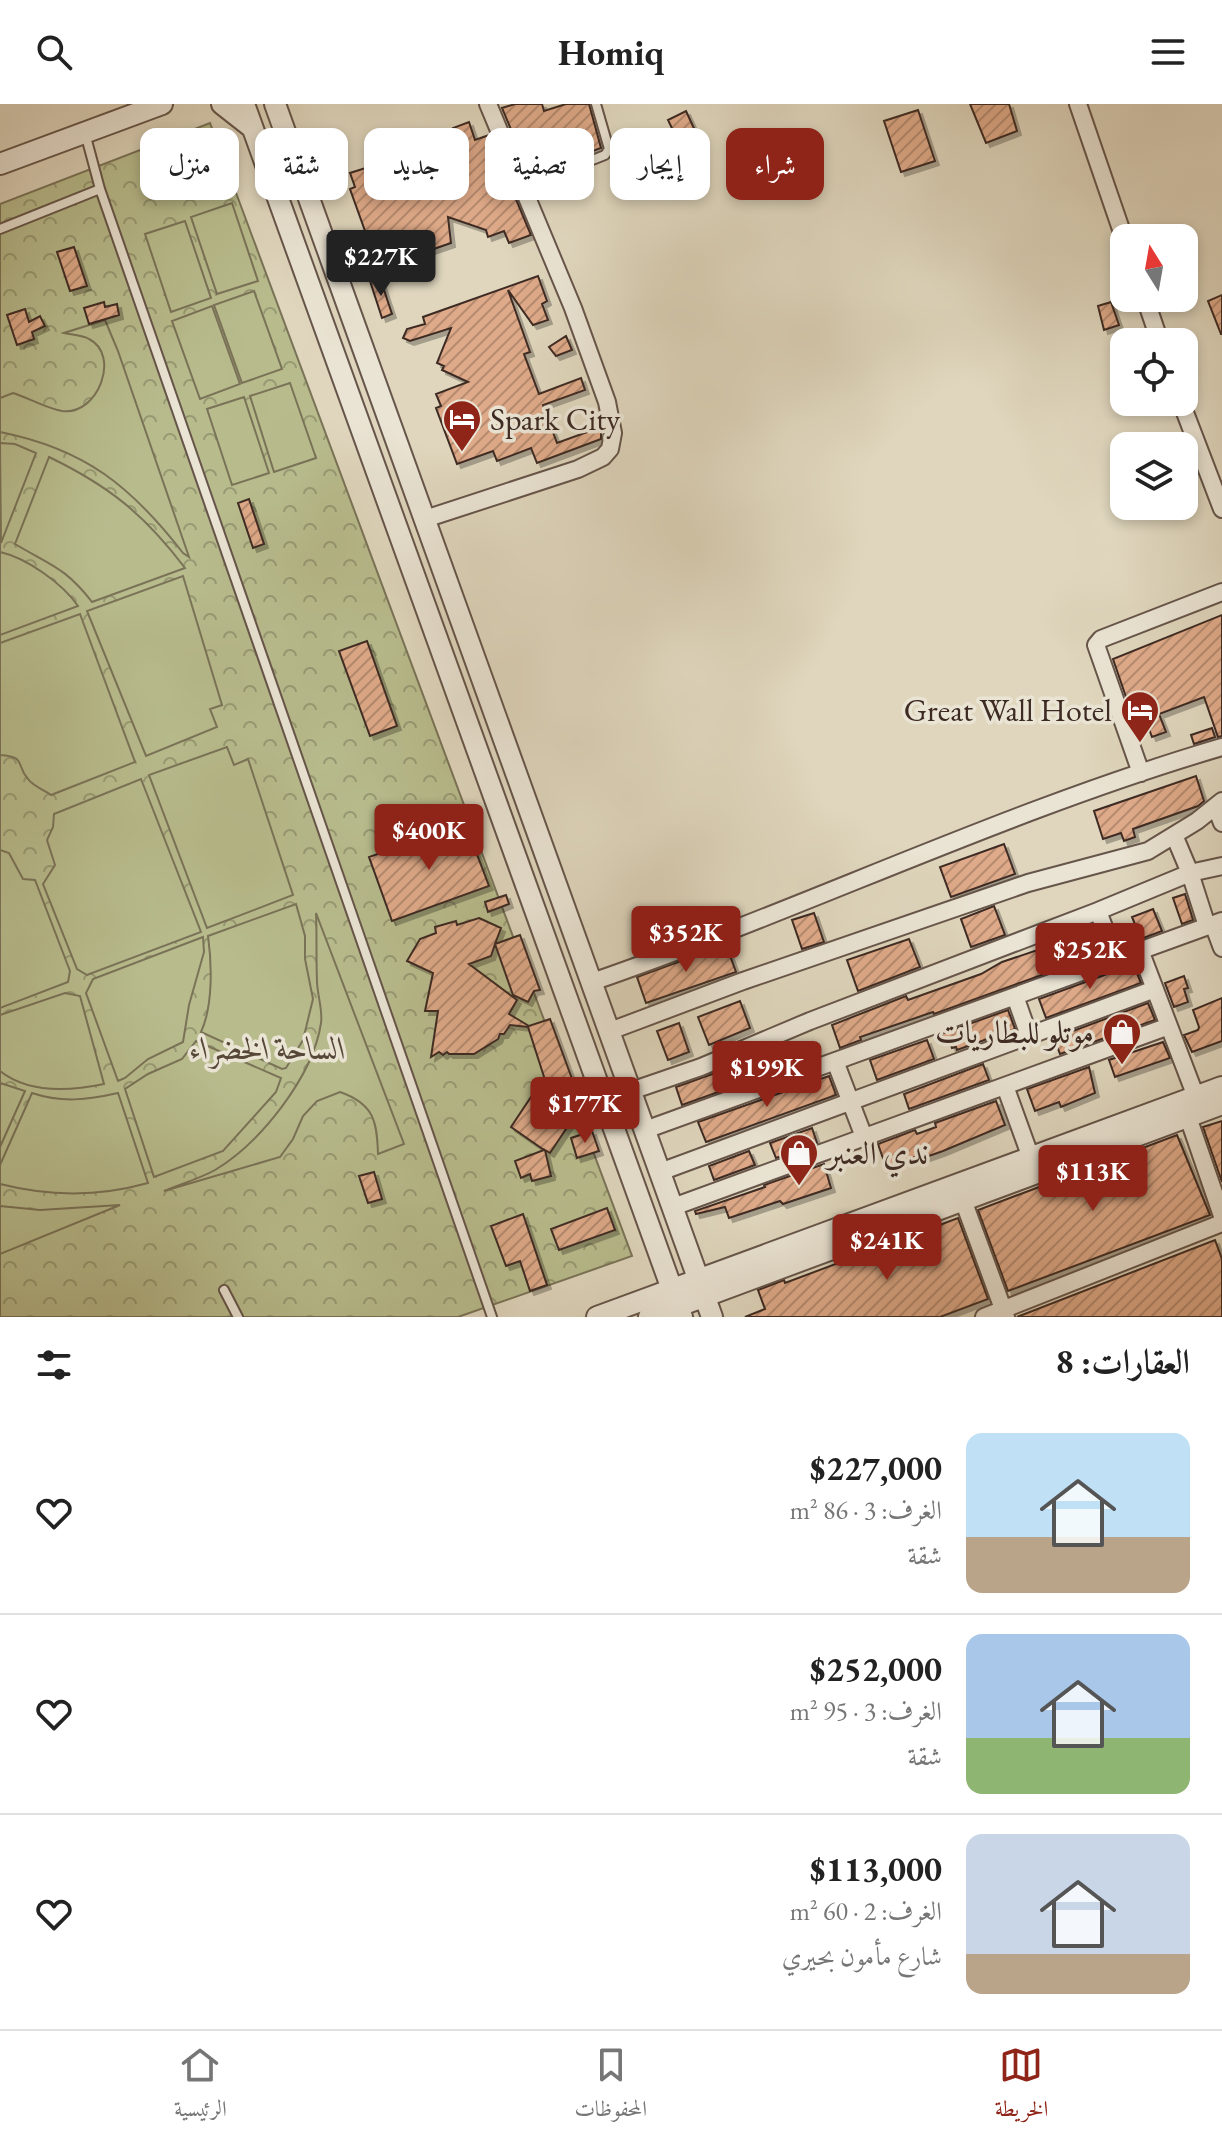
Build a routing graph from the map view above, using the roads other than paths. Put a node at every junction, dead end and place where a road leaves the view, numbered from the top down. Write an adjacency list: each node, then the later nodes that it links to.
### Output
1 (162, 104): 10 (street)
2 (222, 104): 9 (street)
3 (244, 104): 9 (street)
4 (275, 104): 19 (street)
5 (488, 104): 8 (street)
6 (596, 104): 11 (lane)
7 (1078, 104): 15 (street)
8 (497, 128)
9 (253, 129): 56 (street)
10 (85, 133): 12 (street); 13 (lane)
11 (594, 159)
12 (0, 164)
13 (100, 189): 16 (lane); 59 (lane)
14 (526, 200): 19 (street)
15 (1119, 224)
16 (0, 229)
17 (1186, 416): 18 (street)
18 (1222, 509)
19 (425, 519): 32 (street)
20 (1222, 592): 22 (street)
21 (1222, 747): 22 (street)
22 (1141, 773): 32 (street)
23 (1220, 810): 24 (street)
24 (1174, 835): 26 (street); 36 (street)
25 (1222, 866): 26 (street)
26 (1190, 873): 27 (street); 28 (street)
27 (1098, 911): 31 (street); 41 (street)
28 (1214, 924): 29 (street); 30 (street)
29 (1222, 948)
30 (1140, 950): 31 (street); 33 (street)
31 (1116, 959): 34 (street)
32 (592, 982): 36 (street)
33 (1155, 989): 35 (street); 37 (street)
34 (1015, 996): 37 (street); 38 (street)
35 (1169, 1026): 39 (street); 42 (street)
36 (610, 1031): 41 (street)
37 (1029, 1036): 43 (street)
38 (835, 1061): 43 (street); 46 (street)
39 (1005, 1086): 47 (street); 48 (street)
40 (1222, 1087): 42 (street)
41 (631, 1091): 46 (street)
42 (1196, 1097): 48 (street)
43 (850, 1102): 47 (street); 49 (street)
44 (1222, 1104): 45 (street)
45 (1188, 1117): 50 (street); 52 (street)
46 (645, 1130): 49 (street)
47 (864, 1137): 51 (street)
48 (1031, 1158): 54 (street)
49 (660, 1172): 51 (street)
50 (963, 1200): 54 (street); 57 (street)
51 (673, 1207): 54 (street)
52 (1222, 1216)
53 (1222, 1223): 57 (street)
54 (702, 1288): 56 (street); 62 (street)
55 (224, 1290): 58 (lane)
56 (678, 1304): 60 (street); 61 (street)
57 (1005, 1314): 63 (street)
58 (238, 1317)
59 (492, 1317)
60 (597, 1317)
61 (649, 1317)
62 (712, 1317)
63 (984, 1317)

